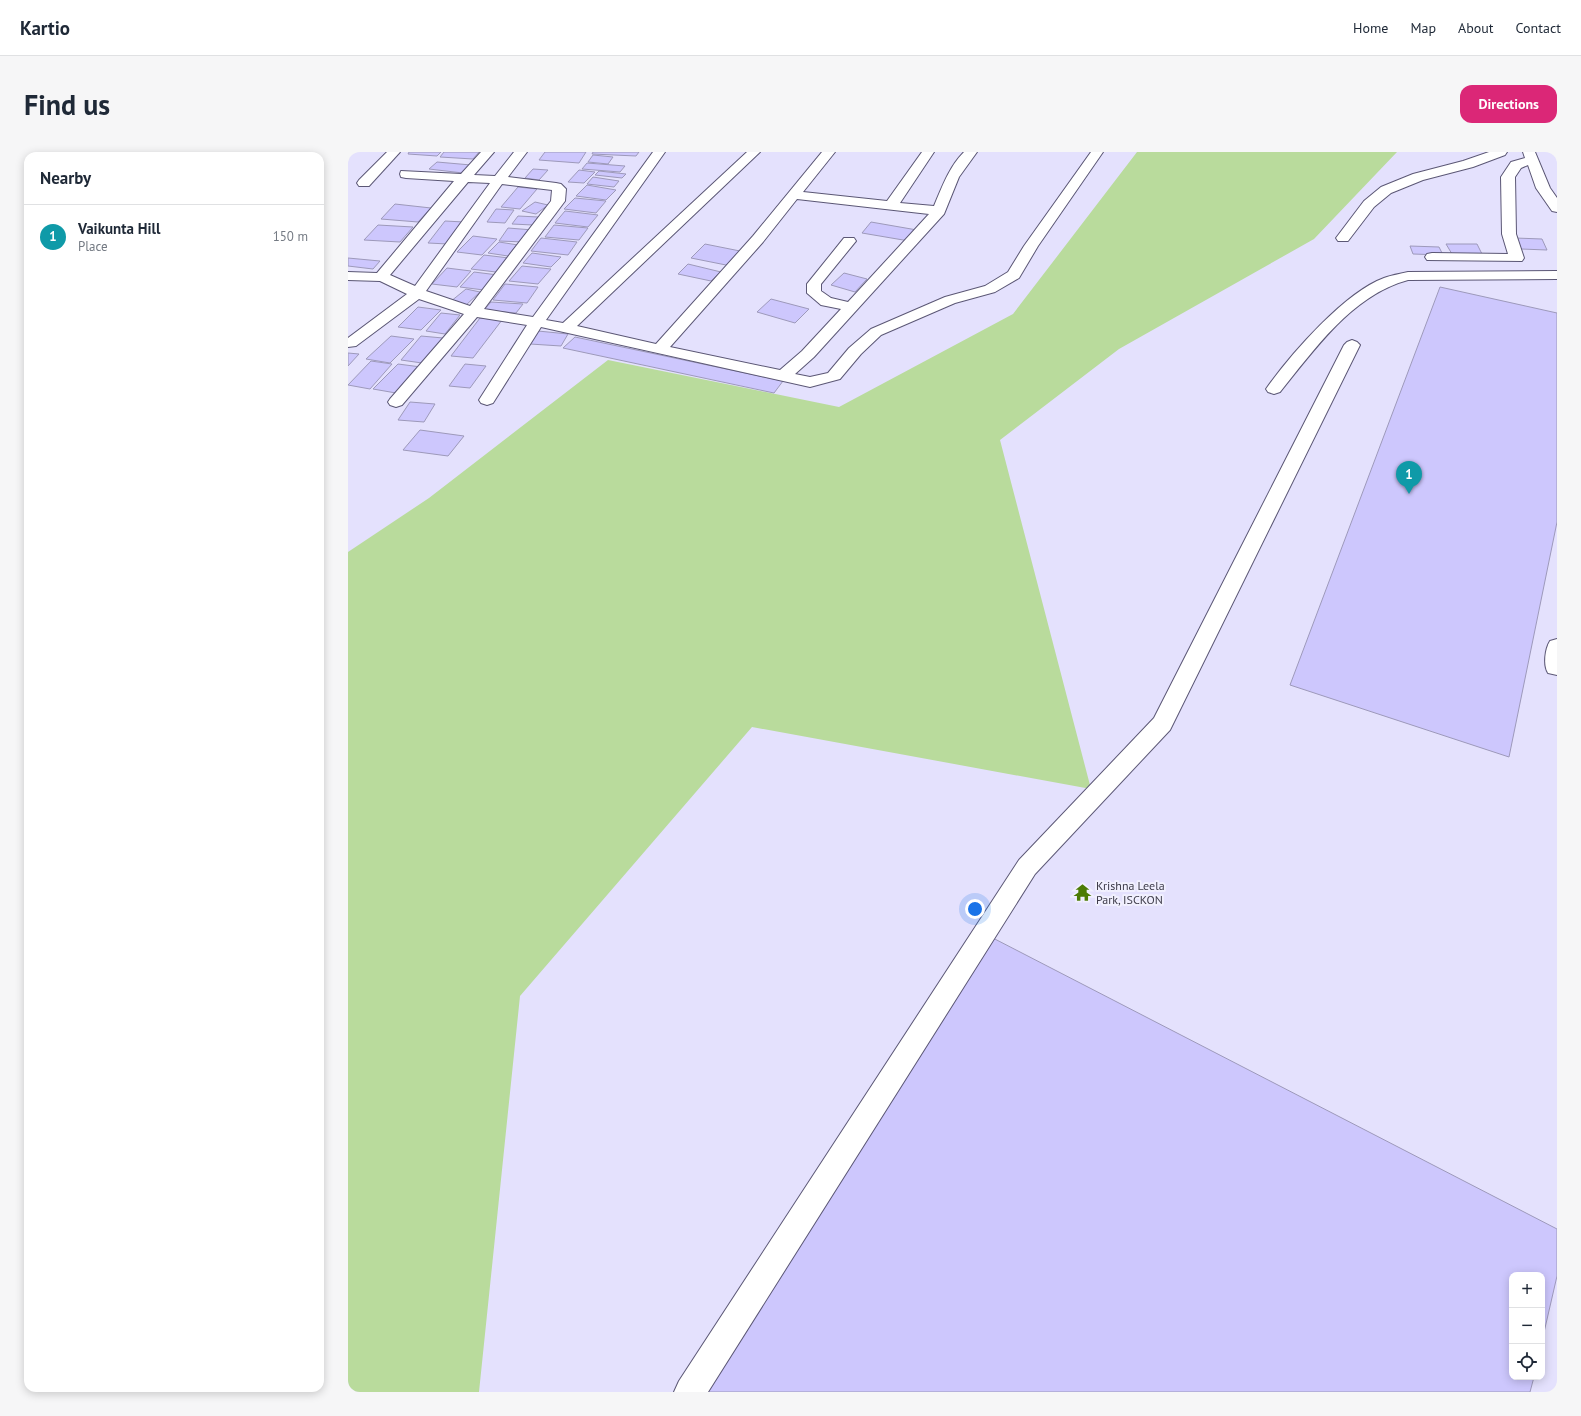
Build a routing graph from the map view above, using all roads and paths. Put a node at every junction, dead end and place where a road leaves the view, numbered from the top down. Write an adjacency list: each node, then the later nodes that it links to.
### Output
1 (394, 152): 15 (street)
2 (488, 152): 13 (street)
3 (521, 152): 14 (street)
4 (660, 152): 29 (street)
5 (754, 152): 30 (street)
6 (829, 152): 16 (street)
7 (928, 152): 17 (street)
8 (971, 152): 19 (street)
9 (1097, 152): 34 (street)
10 (1501, 152): 20 (street)
11 (1530, 156): 18 (street); 22 (street)
12 (406, 174): 13 (street)
13 (464, 178): 14 (street); 25 (street)
14 (499, 180): 26 (street); 28 (street)
15 (364, 183)
16 (794, 195): 17 (street); 33 (street)
17 (892, 204): 19 (street)
18 (1556, 204)
19 (938, 211): 27 (street)
20 (1343, 238)
21 (849, 241): 27 (street)
22 (1432, 257)
23 (1557, 275): 35 (street)
24 (348, 276): 25 (street)
25 (381, 277): 26 (street)
26 (417, 293): 28 (street); 31 (street)
27 (852, 307): 34 (street)
28 (472, 312): 29 (street); 37 (street)
29 (537, 322): 30 (street); 36 (street)
30 (565, 329): 33 (street)
31 (351, 343)
32 (1352, 345): 40 (street)
33 (659, 350): 34 (street)
34 (783, 376)
35 (1274, 389)
36 (486, 400)
37 (396, 402)
38 (1557, 646): 39 (street)
39 (1555, 668)
40 (690, 1392)

